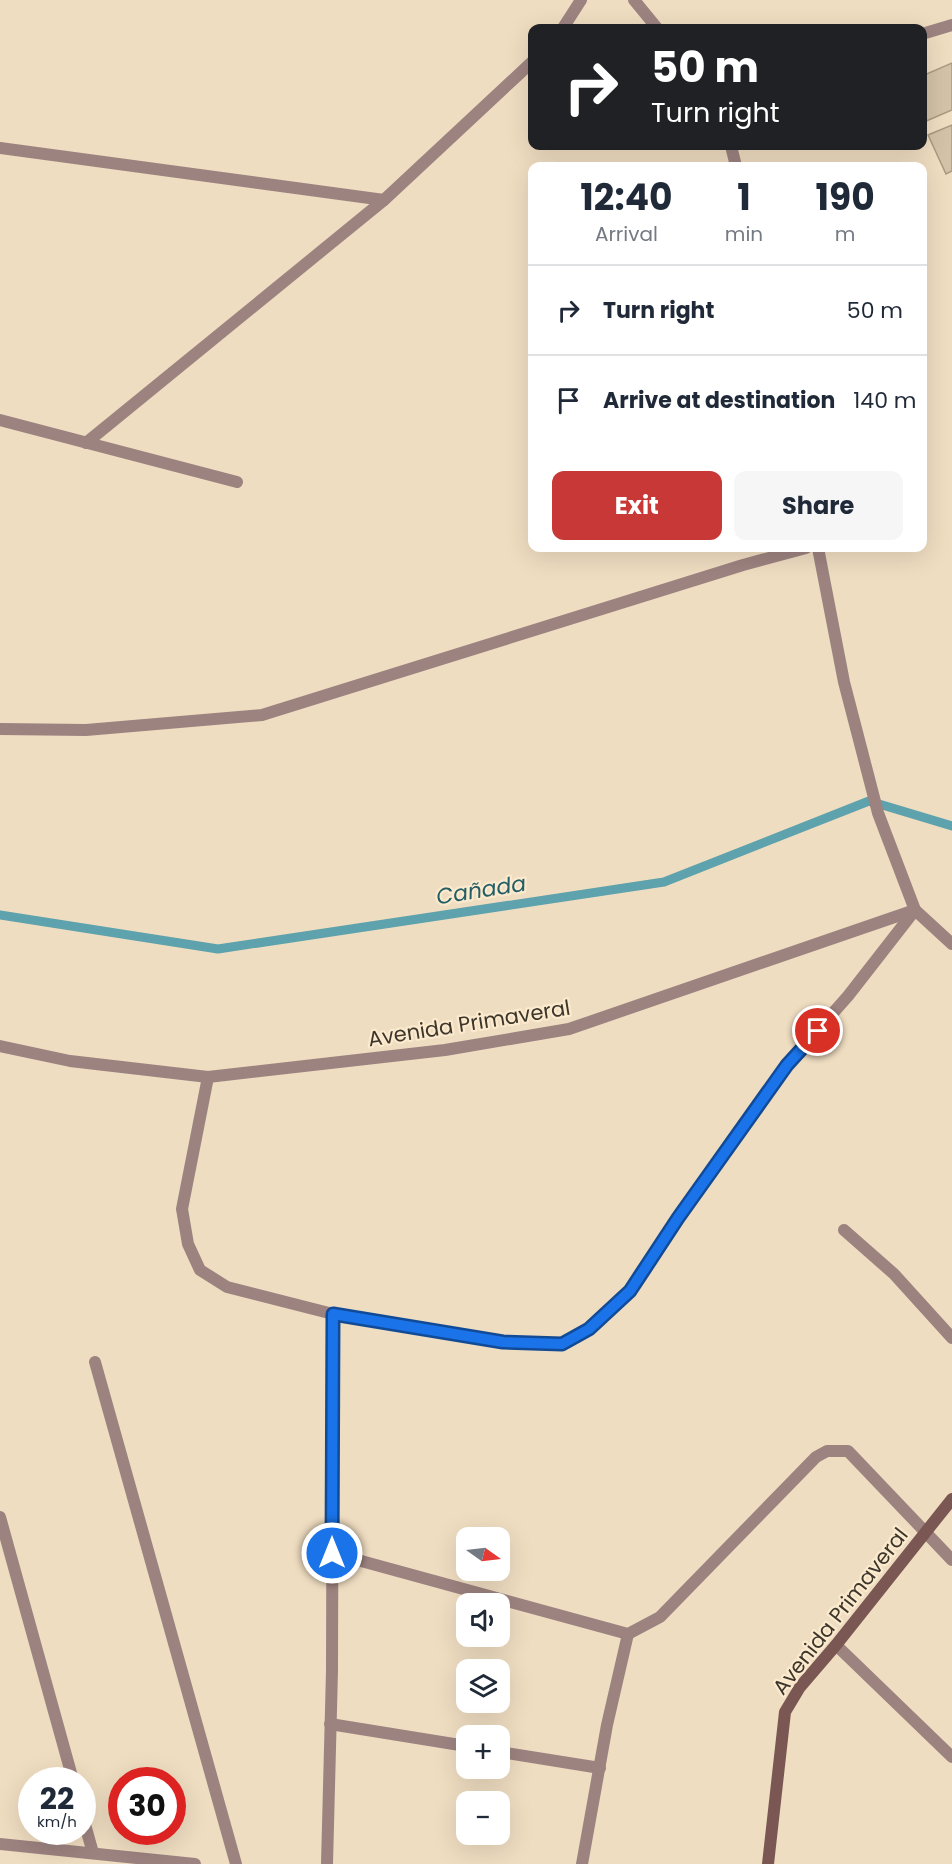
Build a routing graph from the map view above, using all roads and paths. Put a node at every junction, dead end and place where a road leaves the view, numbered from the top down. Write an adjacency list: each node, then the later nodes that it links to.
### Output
1 (580, 0): 3 (street)
2 (634, 0): 4 (street)
3 (565, 24)
4 (654, 24)
5 (952, 25): 6 (street)
6 (927, 32)
7 (528, 66): 9 (street)
8 (0, 148): 9 (street)
9 (384, 200): 11 (street)
10 (0, 420): 11 (street)
11 (86, 443): 12 (street)
12 (237, 482)
13 (791, 552): 15 (street)
14 (819, 552): 16 (street)
15 (0, 729)
16 (915, 910): 17 (street); 19 (street, Avenida Primaveral); 21 (street)
17 (952, 944)
18 (0, 1046): 19 (street, Avenida Primaveral)
19 (208, 1077): 21 (street)
20 (844, 1230): 22 (street)
21 (333, 1314): 27 (street)
22 (952, 1338)
23 (95, 1362): 41 (street)
24 (952, 1499): 26 (street, Avenida Primaveral)
25 (0, 1517): 35 (street)
26 (926, 1534): 28 (street); 29 (street); 30 (street, Avenida Primaveral)
27 (332, 1553): 29 (street); 31 (street)
28 (952, 1560)
29 (628, 1634): 36 (street)
30 (836, 1645): 34 (street); 44 (street, Avenida Primaveral)
31 (330, 1724): 32 (street); 42 (street)
32 (456, 1744)
33 (510, 1754): 36 (street)
34 (952, 1757)
35 (69, 1767)
36 (600, 1768): 43 (street)
37 (0, 1844): 39 (street)
38 (91, 1845): 39 (street)
39 (93, 1854): 40 (street)
40 (195, 1864)
41 (236, 1864)
42 (327, 1864)
43 (582, 1864)
44 (768, 1864)

